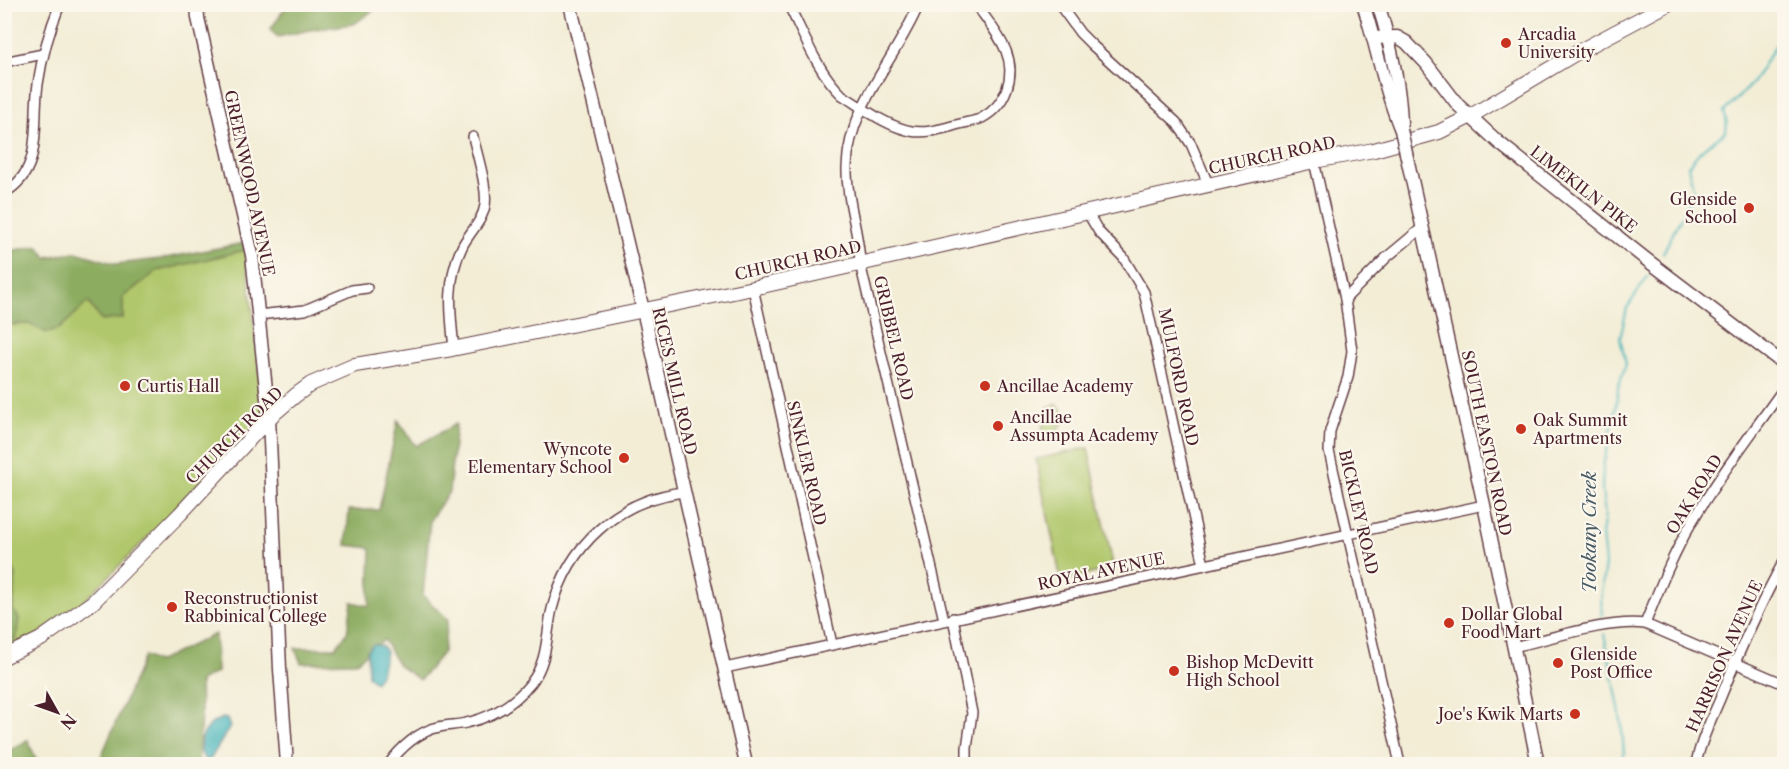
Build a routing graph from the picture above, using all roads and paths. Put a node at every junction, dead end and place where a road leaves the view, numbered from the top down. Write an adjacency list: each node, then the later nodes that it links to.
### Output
1 (60, 4): 12 (street)
2 (197, 4): 27 (main road, GREENWOOD AVENUE)
3 (570, 4): 26 (main road, RICES MILL ROAD)
4 (788, 4): 14 (street)
5 (919, 4): 14 (street, GRIBBEL ROAD)
6 (976, 4): 14 (street)
7 (1059, 4): 18 (street)
8 (1364, 4): 11 (main road, SOUTH EASTON ROAD)
9 (1378, 4): 11 (main road, SOUTH EASTON ROAD)
10 (1668, 4): 15 (main road, CHURCH ROAD)
11 (1380, 37): 15 (main road, LIMEKILN PIKE); 21 (main road, SOUTH EASTON ROAD, bridge)
12 (43, 54): 13 (street); 19 (street)
13 (4, 62)
14 (863, 108): 22 (street, GRIBBEL ROAD)
15 (1469, 117): 17 (main road, CHURCH ROAD); 29 (main road, LIMEKILN PIKE)
16 (473, 137): 28 (street)
17 (1314, 161): 18 (main road, CHURCH ROAD); 25 (street, BICKLEY ROAD)
18 (1209, 186): 20 (main road, CHURCH ROAD)
19 (4, 193)
20 (1087, 212): 22 (main road, CHURCH ROAD); 36 (street, MULFORD ROAD)
21 (1423, 227): 25 (street); 33 (main road, SOUTH EASTON ROAD)
22 (861, 263): 24 (main road, CHURCH ROAD); 37 (street, GRIBBEL ROAD)
23 (367, 288): 27 (street)
24 (753, 288): 26 (main road, CHURCH ROAD); 39 (street, SINKLER ROAD)
25 (1345, 299): 34 (street, BICKLEY ROAD)
26 (643, 310): 28 (main road, CHURCH ROAD); 32 (main road, RICES MILL ROAD)
27 (258, 315): 31 (main road, GREENWOOD AVENUE)
28 (454, 348): 31 (main road, CHURCH ROAD)
29 (1785, 364)
30 (1785, 388): 38 (street, OAK ROAD)
31 (269, 418): 41 (main road, CHURCH ROAD); 45 (main road, GREENWOOD AVENUE)
32 (683, 492): 43 (main road, RICES MILL ROAD); 46 (street)
33 (1484, 505): 34 (street, ROYAL AVENUE); 40 (main road, SOUTH EASTON ROAD)
34 (1348, 535): 36 (street, ROYAL AVENUE); 49 (street, BICKLEY ROAD)
35 (1785, 561): 42 (street, HARRISON AVENUE)
36 (1204, 565): 37 (street, ROYAL AVENUE)
37 (949, 619): 39 (street, ROYAL AVENUE); 48 (street, GRIBBEL ROAD)
38 (1645, 624): 40 (street); 42 (street)
39 (832, 644): 43 (street, ROYAL AVENUE)
40 (1513, 647): 50 (main road, SOUTH EASTON ROAD)
41 (4, 657)
42 (1735, 662): 44 (street); 51 (street, HARRISON AVENUE)
43 (725, 668): 47 (main road, RICES MILL ROAD)
44 (1785, 684)
45 (287, 765)
46 (389, 765)
47 (746, 765)
48 (967, 765)
49 (1400, 765)
50 (1539, 765)
51 (1696, 765)

